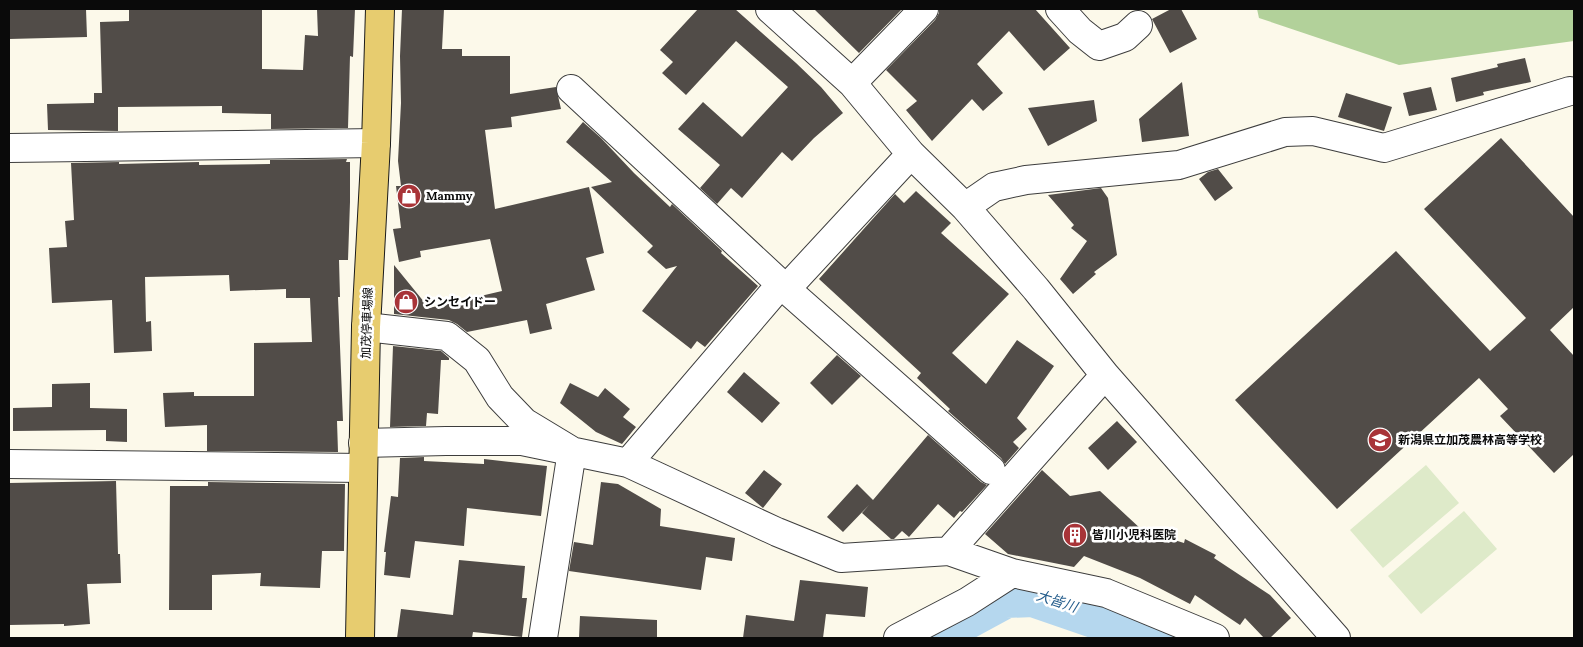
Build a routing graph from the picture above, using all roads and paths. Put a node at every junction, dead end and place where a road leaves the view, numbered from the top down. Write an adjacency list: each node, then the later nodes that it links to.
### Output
1 (380, 9): 9 (main road, 加茂停車場線)
2 (770, 9): 6 (street)
3 (924, 9): 6 (street)
4 (1060, 9): 5 (street)
5 (1138, 26)
6 (852, 83): 11 (street)
7 (571, 89): 13 (street)
8 (1570, 90): 12 (street)
9 (376, 143): 10 (street); 14 (main road, 加茂停車場線)
10 (9, 148)
11 (911, 154): 12 (street); 13 (street)
12 (965, 207): 15 (street)
13 (783, 286): 18 (street); 20 (street)
14 (366, 327): 16 (street); 17 (main road, 加茂停車場線)
15 (1105, 375): 21 (street); 27 (street)
16 (572, 451): 17 (street); 18 (street); 24 (street)
17 (363, 456): 19 (street); 23 (main road, 加茂停車場線)
18 (628, 463): 21 (street)
19 (9, 464)
20 (991, 470)
21 (949, 551): 22 (street)
22 (1012, 573): 25 (street); 26 (street)
23 (360, 638)
24 (543, 638)
25 (898, 638)
26 (1215, 638)
27 (1336, 638)

